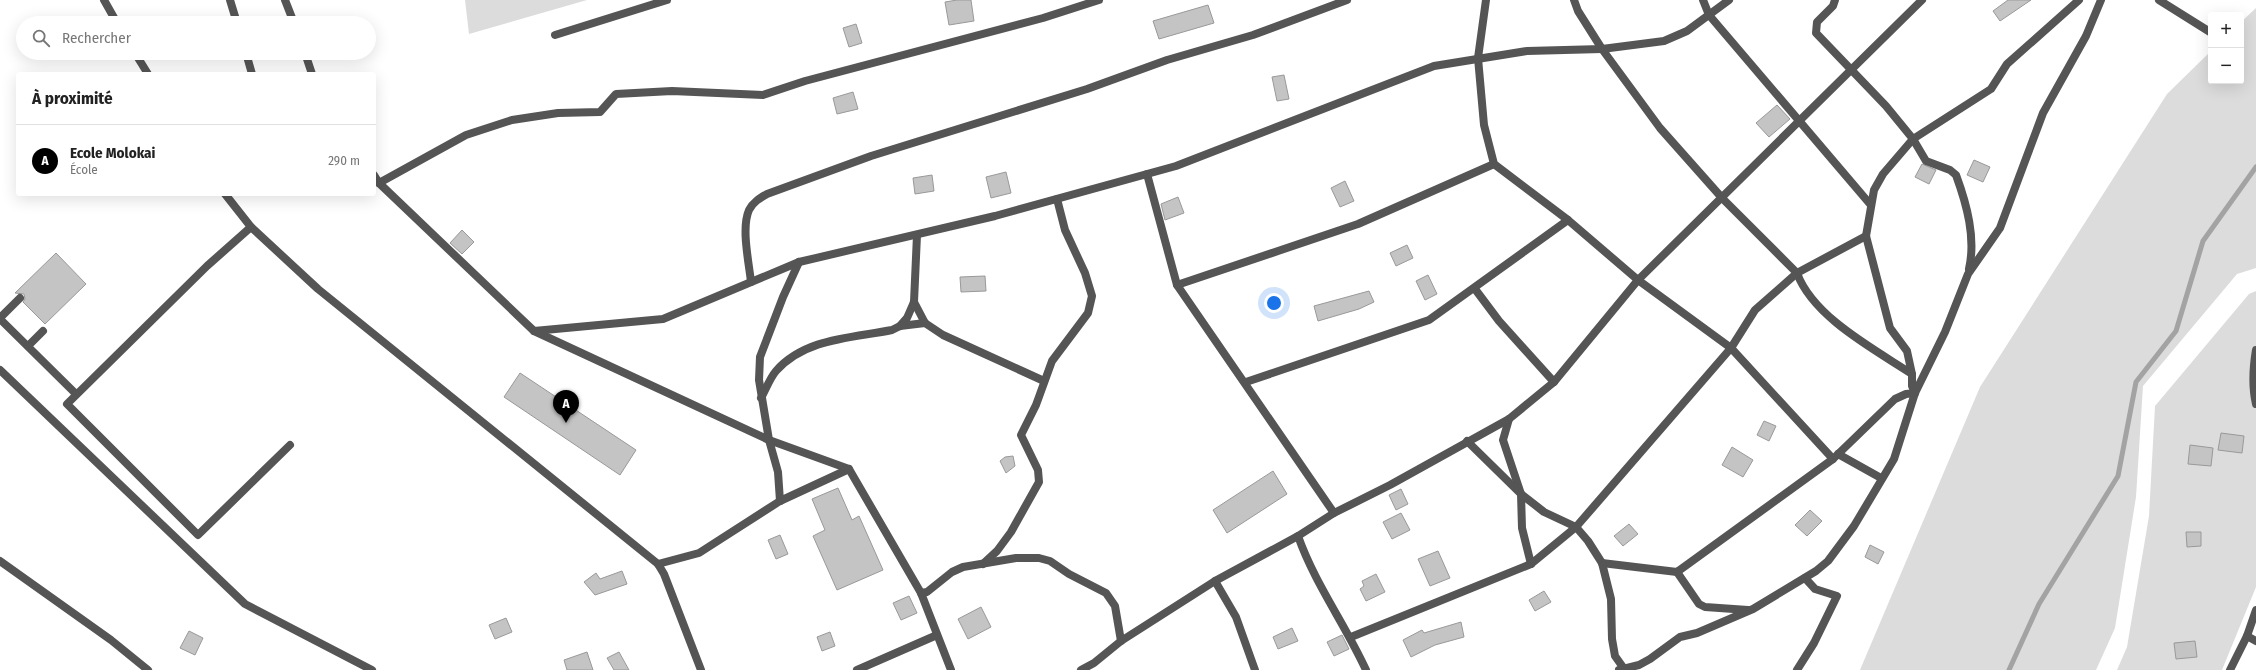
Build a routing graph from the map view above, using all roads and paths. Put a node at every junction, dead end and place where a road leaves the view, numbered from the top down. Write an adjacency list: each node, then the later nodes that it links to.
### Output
1 (104, 0): 17 (street)
2 (230, 0): 18 (street)
3 (285, 0): 19 (street)
4 (667, 0): 21 (street)
5 (1099, 0): 36 (street)
6 (1347, 0): 49 (street)
7 (1486, 0): 23 (street)
8 (1574, 0): 22 (street)
9 (1703, 0): 16 (street)
10 (1729, 0): 16 (street)
11 (1835, 0): 27 (street)
12 (1922, 0): 27 (street)
13 (2079, 0): 32 (street)
14 (2101, 0): 47 (street)
15 (2159, 0): 20 (street)
16 (1709, 15): 22 (street); 31 (street)
17 (113, 16)
18 (235, 16)
19 (291, 16)
20 (2208, 31)
21 (555, 35)
22 (1602, 49): 23 (street); 39 (street)
23 (1478, 58): 33 (street); 34 (street)
24 (139, 60): 28 (street)
25 (248, 60): 29 (street)
26 (307, 60): 30 (street)
27 (1851, 71): 31 (street); 32 (street)
28 (147, 72)
29 (251, 72)
30 (311, 72)
31 (1801, 122): 39 (street); 40 (street)
32 (1913, 139): 40 (street); 47 (street)
33 (1494, 164): 41 (street); 50 (street)
34 (1147, 174): 38 (street); 50 (street)
35 (376, 178): 36 (street)
36 (379, 183): 58 (street)
37 (227, 196): 42 (street)
38 (1057, 199): 43 (street); 64 (street)
39 (1722, 199): 46 (street); 48 (street)
40 (1870, 204): 44 (street)
41 (1568, 220): 48 (street); 51 (street)
42 (251, 227): 68 (street); 84 (street)
43 (917, 235): 45 (street); 53 (street)
44 (1866, 236): 46 (street); 63 (street)
45 (799, 262): 49 (street); 69 (street)
46 (1797, 273): 60 (street); 63 (street)
47 (1968, 274): 67 (street)
48 (1638, 280): 60 (street); 66 (street)
49 (751, 282): 58 (street)
50 (1177, 285): 65 (street)
51 (1475, 289): 65 (street); 66 (street)
52 (20, 298): 54 (street)
53 (914, 302): 55 (street); 56 (street)
54 (0, 318): 59 (street)
55 (925, 323): 56 (street); 64 (street)
56 (900, 326): 69 (street)
57 (43, 331): 59 (street)
58 (534, 331): 72 (street)
59 (28, 346): 68 (street)
60 (1731, 348): 75 (street); 81 (street)
61 (2256, 350): 70 (street)
62 (0, 370): 101 (street)
63 (1912, 374): 67 (street)
64 (1044, 381): 85 (street)
65 (1246, 382): 80 (street)
66 (1554, 382): 71 (street)
67 (1915, 393): 75 (street); 77 (street)
68 (76, 394): 74 (street)
69 (761, 398): 72 (street)
70 (2256, 404)
71 (1509, 418): 73 (street); 78 (street)
72 (769, 440): 76 (street); 79 (street)
73 (1467, 441): 78 (street); 80 (street)
74 (290, 445)
75 (1835, 457): 77 (street); 88 (street)
76 (849, 469): 79 (street); 91 (street)
77 (1881, 478): 89 (street)
78 (1521, 494): 81 (street); 86 (street)
79 (780, 501): 84 (street)
80 (1334, 513): 82 (street)
81 (1576, 527): 86 (street); 87 (street)
82 (1298, 536): 90 (street); 96 (street)
83 (0, 561): 100 (street)
84 (658, 564): 102 (street)
85 (983, 564): 91 (street); 97 (street)
86 (1532, 564): 96 (street)
87 (1602, 564): 88 (street); 99 (street)
88 (1677, 572): 92 (street)
89 (1805, 578): 92 (street); 108 (street)
90 (1215, 581): 97 (street); 106 (street)
91 (921, 593): 94 (street)
92 (1753, 609): 99 (street)
93 (2256, 610): 95 (street)
94 (937, 635): 103 (street); 104 (street)
95 (2247, 636): 98 (street); 109 (street)
96 (1351, 638): 107 (street)
97 (1121, 641): 105 (street)
98 (2256, 641)
99 (1623, 669)
100 (148, 670)
101 (372, 670)
102 (701, 670)
103 (857, 670)
104 (951, 670)
105 (1081, 670)
106 (1255, 670)
107 (1366, 670)
108 (1797, 670)
109 (2230, 670)

